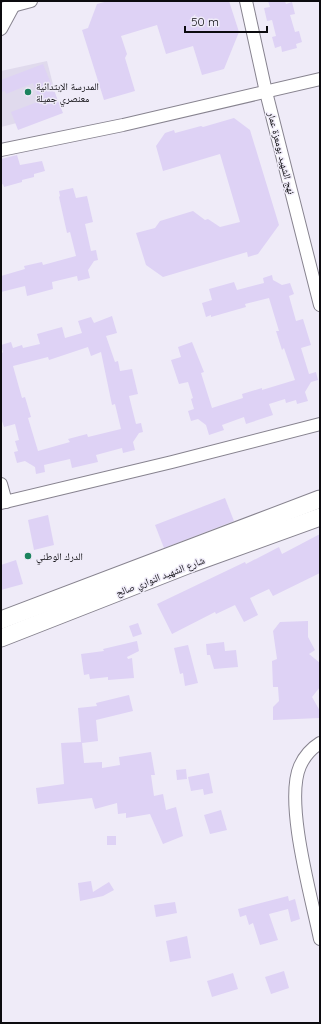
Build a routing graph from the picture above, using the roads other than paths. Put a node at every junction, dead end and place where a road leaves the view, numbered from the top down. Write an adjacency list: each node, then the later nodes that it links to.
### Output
1 (31, 1): 3 (street)
2 (246, 1): 7 (street, نهج الشهيد بومعزة عمار)
3 (14, 5): 4 (street); 5 (street)
4 (1, 8)
5 (1, 29)
6 (320, 79): 7 (street)
7 (266, 92): 8 (street); 9 (street, نهج الشهيد بومعزة عمار)
8 (1, 150)
9 (320, 305)
10 (320, 424): 13 (street)
11 (1, 484): 13 (street)
12 (320, 499): 15 (street, شارع الشهيد النواري صالح)
13 (3, 503)
14 (320, 517): 16 (street, شارع الشهيد النواري صالح)
15 (1, 620)
16 (1, 638)
17 (320, 743): 18 (street)
18 (320, 939)

